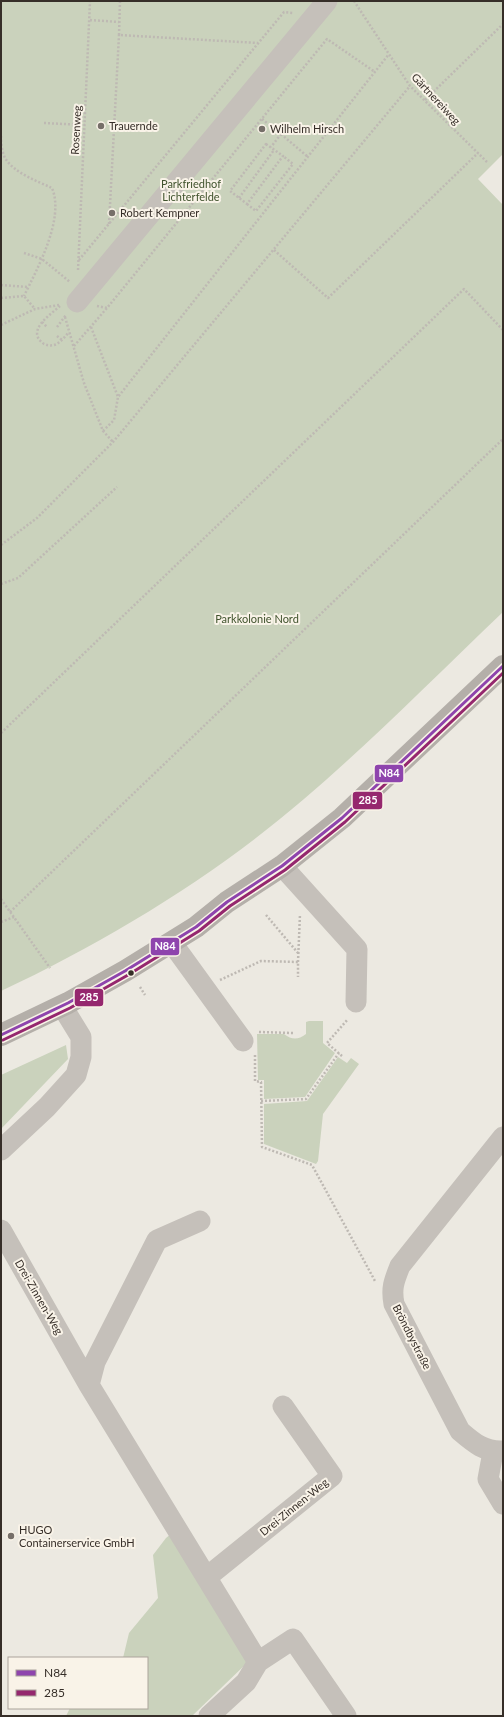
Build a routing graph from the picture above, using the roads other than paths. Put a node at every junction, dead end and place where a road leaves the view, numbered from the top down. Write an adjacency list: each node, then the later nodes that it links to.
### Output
1 (321, 9): 2 (street)
2 (69, 303)
3 (503, 666): 4 (main road)
4 (282, 866): 5 (main road); 6 (street)
5 (172, 943): 7 (main road); 9 (street)
6 (356, 1002)
7 (62, 1006): 8 (main road); 11 (street)
8 (1, 1035)
9 (250, 1042)
10 (503, 1137): 16 (street, Bröndbystraße)
11 (1, 1150)
12 (200, 1222): 14 (street)
13 (1, 1230): 14 (street, Drei-Zinnen-Weg)
14 (89, 1385): 18 (street, Drei-Zinnen-Weg)
15 (283, 1406): 18 (street, Drei-Zinnen-Weg)
16 (498, 1452): 17 (street, Bröndbystraße)
17 (503, 1504)
18 (207, 1577): 19 (street, Drei-Zinnen-Weg)
19 (258, 1662): 20 (street); 21 (street)
20 (209, 1716)
21 (346, 1716)

